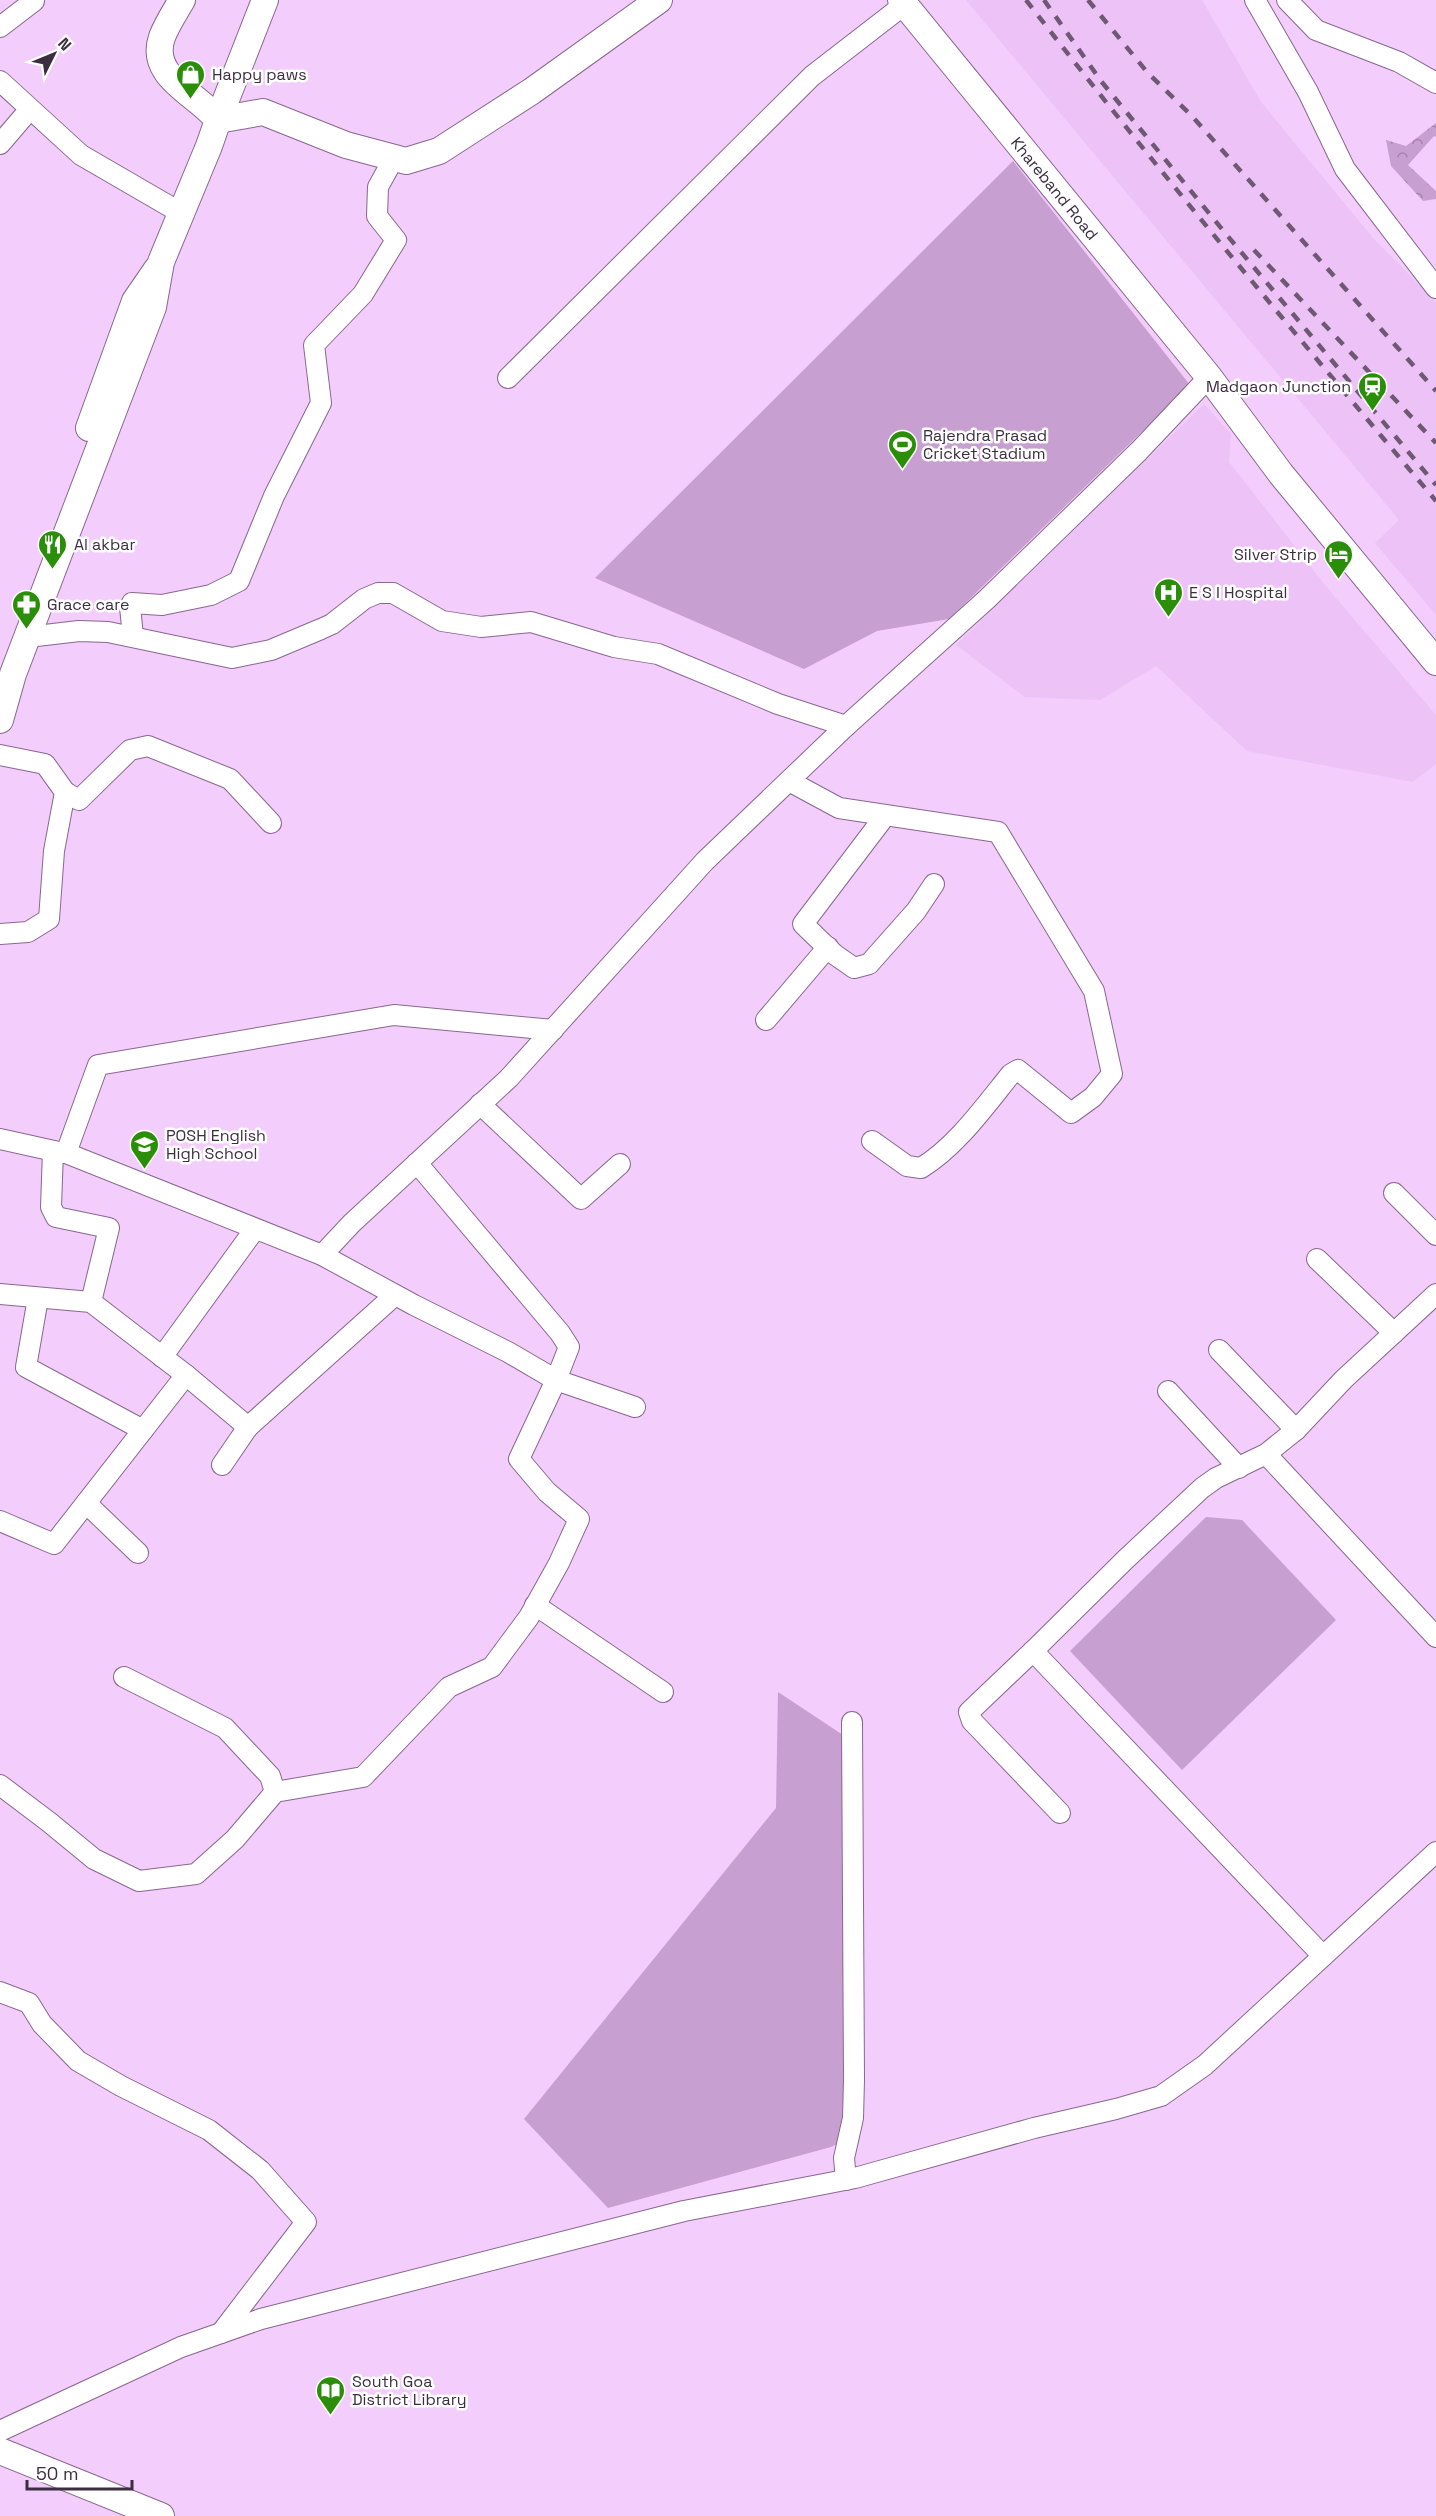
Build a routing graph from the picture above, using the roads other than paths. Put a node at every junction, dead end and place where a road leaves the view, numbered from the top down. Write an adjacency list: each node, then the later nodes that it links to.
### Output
1 (182, 0): 12 (main road)
2 (265, 0): 12 (main road)
3 (658, 0): 14 (main road)
4 (1255, 0): 16 (street)
5 (1287, 0): 10 (street)
6 (34, 1): 8 (street)
7 (903, 2): 17 (main road, Khareband Road); 18 (street)
8 (0, 27)
9 (0, 81): 11 (street)
10 (1436, 82)
11 (30, 109): 13 (street); 15 (street)
12 (218, 120): 14 (main road); 15 (main road)
13 (0, 144)
14 (394, 158): 20 (street)
15 (181, 213): 19 (main road)
16 (1436, 288)
17 (1209, 377): 22 (main road); 23 (main road); 26 (street)
18 (508, 378)
19 (61, 528): 21 (main road); 24 (main road)
20 (133, 636): 21 (street); 26 (street)
21 (28, 637): 25 (main road)
22 (1436, 642)
23 (1436, 662)
24 (0, 673)
25 (0, 720)
26 (846, 726): 28 (street)
27 (0, 755): 29 (street)
28 (789, 781): 30 (street); 36 (street)
29 (65, 792): 31 (street); 33 (street)
30 (885, 816): 34 (street); 39 (street)
31 (271, 823)
32 (934, 884): 34 (street)
33 (0, 934)
34 (828, 947): 35 (street)
35 (766, 1020)
36 (553, 1030): 37 (street); 40 (street)
37 (480, 1104): 41 (street); 42 (street)
38 (0, 1139): 40 (street)
39 (872, 1141)
40 (60, 1152): 44 (street); 52 (street)
41 (417, 1163): 46 (street); 57 (street)
42 (621, 1164)
43 (1394, 1193): 45 (street)
44 (255, 1228): 46 (street); 55 (street)
45 (1436, 1235)
46 (322, 1255): 50 (street)
47 (1317, 1259): 53 (street)
48 (0, 1294): 51 (street)
49 (1436, 1294): 53 (street)
50 (395, 1295): 57 (street); 60 (street)
51 (38, 1298): 52 (street); 61 (street)
52 (92, 1302): 55 (street)
53 (1394, 1333): 62 (street)
54 (1219, 1350): 62 (street)
55 (162, 1357): 56 (street)
56 (186, 1375): 60 (street); 61 (street)
57 (556, 1380): 59 (street); 69 (street)
58 (1168, 1391): 65 (street)
59 (636, 1407)
60 (248, 1427): 64 (street)
61 (143, 1430): 66 (street)
62 (1296, 1430): 63 (street)
63 (1266, 1455): 65 (street); 70 (street)
64 (222, 1465)
65 (1239, 1468): 71 (street)
66 (86, 1503): 67 (street); 68 (street)
67 (0, 1521)
68 (138, 1552)
69 (536, 1605): 73 (street); 76 (street)
70 (1436, 1637)
71 (1033, 1651): 77 (street); 79 (street)
72 (124, 1677): 76 (street)
73 (663, 1692)
74 (852, 1722): 81 (street)
75 (0, 1785): 76 (street)
76 (275, 1792)
77 (1060, 1814)
78 (1436, 1852): 79 (street)
79 (1323, 1956): 81 (street)
80 (0, 1992): 82 (street)
81 (846, 2180): 82 (street)
82 (220, 2333): 83 (street)
83 (0, 2431)
84 (0, 2451): 85 (main road)
85 (161, 2516)

